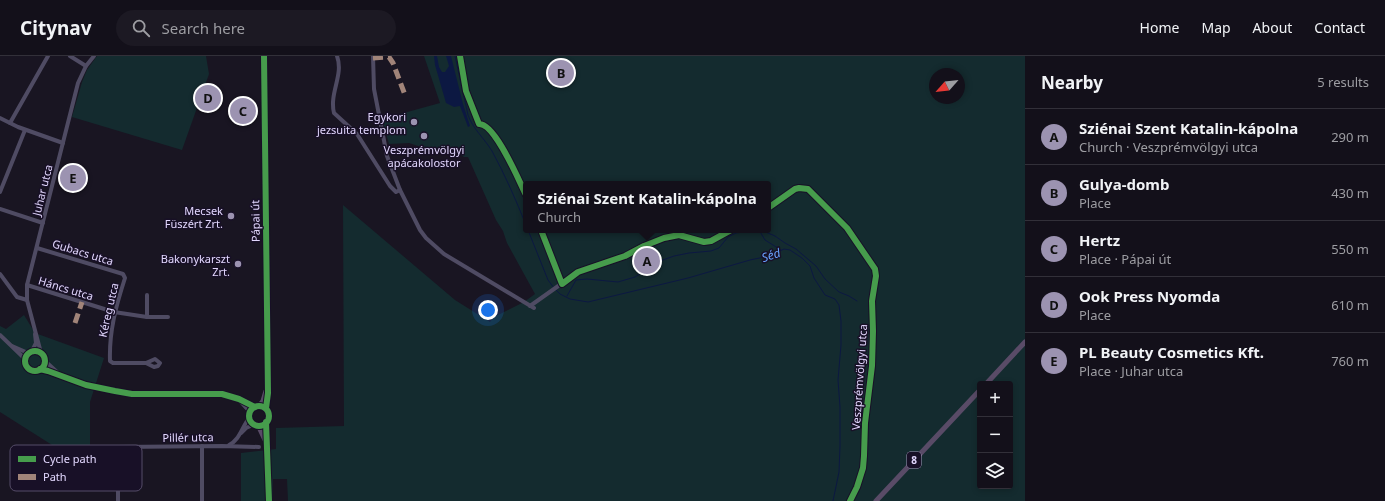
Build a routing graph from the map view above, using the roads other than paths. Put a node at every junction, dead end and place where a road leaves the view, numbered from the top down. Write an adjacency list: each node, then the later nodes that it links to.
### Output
1 (48, 56): 9 (street)
2 (70, 56): 7 (street)
3 (94, 56): 7 (street, Juhar utca)
4 (264, 56): 40 (main road, Pápai út)
5 (337, 56): 12 (street)
6 (373, 56): 12 (street)
7 (86, 66): 11 (street, Juhar utca)
8 (0, 118): 9 (street)
9 (10, 123): 10 (street)
10 (25, 130): 11 (street); 13 (street)
11 (63, 143): 16 (street, Juhar utca)
12 (400, 190): 17 (street)
13 (0, 192)
14 (771, 206): 19 (street)
15 (0, 209): 16 (street)
16 (43, 223): 18 (street, Juhar utca)
17 (726, 233)
18 (37, 248): 21 (street, Gubacs utca); 22 (street, Juhar utca)
19 (875, 269)
20 (0, 274): 24 (street)
21 (123, 274): 25 (street, Kéreg utca)
22 (27, 285): 24 (street, Juhar utca); 25 (street, Háncs utca)
23 (147, 294): 26 (street)
24 (27, 300): 28 (street, Juhar utca)
25 (114, 312): 26 (street, Háncs utca); 36 (street, Kéreg utca)
26 (147, 317): 27 (street, Háncs utca)
27 (168, 317)
28 (35, 331): 32 (street, Juhar utca); 33 (street, Juhar utca)
29 (0, 335): 31 (street)
30 (1025, 342): 39 (main road)
31 (7, 343): 32 (street); 34 (street)
32 (30, 352): 33 (street); 34 (street)
33 (41, 353): 35 (street)
34 (25, 359): 37 (street)
35 (45, 362): 37 (street); 38 (street)
36 (146, 363)
37 (40, 369): 38 (street)
38 (62, 376): 42 (street)
39 (989, 381)
40 (268, 386): 43 (main road, Pápai út); 44 (main road, Pápai út)
41 (977, 393): 56 (main road, 8)
42 (239, 399): 43 (street); 45 (street)
43 (257, 406): 44 (main road); 45 (main road)
44 (266, 408): 46 (main road)
45 (250, 415): 47 (main road); 48 (street)
46 (266, 422): 47 (main road); 53 (main road)
47 (256, 425): 48 (street); 53 (main road)
48 (240, 435): 50 (street)
49 (202, 446): 50 (street, Pillér utca); 51 (street, Pillér utca); 54 (street)
50 (227, 446): 52 (street, Pillér utca)
51 (142, 447)
52 (259, 447)
53 (268, 449): 55 (main road)
54 (202, 501)
55 (269, 501)
56 (876, 501)

